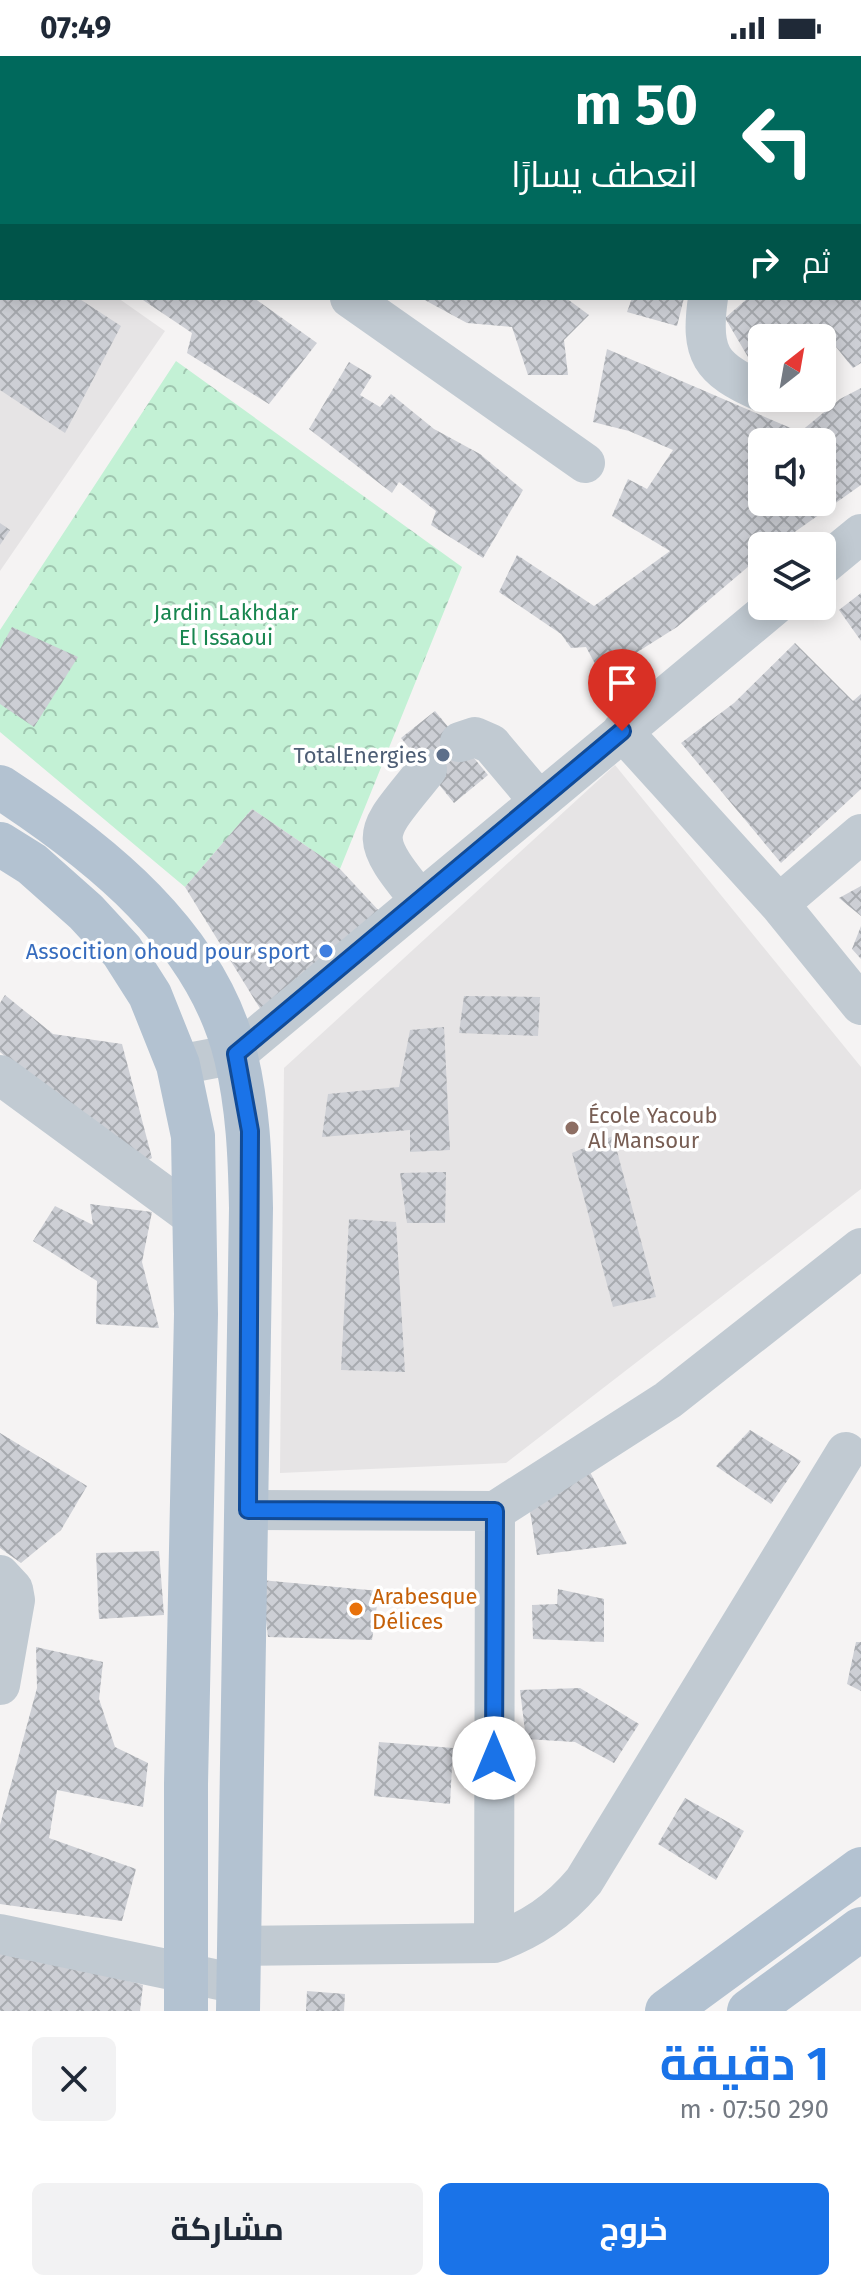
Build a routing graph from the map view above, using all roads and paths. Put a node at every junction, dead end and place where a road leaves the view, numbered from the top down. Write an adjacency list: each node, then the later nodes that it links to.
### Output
1 (353, 300): 4 (street)
2 (708, 300): 3 (street)
3 (748, 386)
4 (585, 463)
5 (861, 534): 6 (street)
6 (836, 555)
7 (757, 620): 8 (street)
8 (622, 731): 12 (street); 16 (street)
9 (460, 742): 12 (street)
10 (427, 769): 15 (street)
11 (0, 787): 18 (main road)
12 (539, 801): 15 (street)
13 (861, 834): 16 (street)
14 (0, 844): 19 (main road)
15 (420, 900): 18 (street)
16 (779, 904): 17 (street)
17 (861, 1005)
18 (236, 1054): 19 (street); 24 (main road)
19 (178, 1065): 21 (main road)
20 (0, 1075): 21 (street)
21 (195, 1218): 33 (main road)
22 (861, 1248): 25 (street)
23 (846, 1452): 31 (street)
24 (248, 1510): 25 (street); 32 (main road)
25 (495, 1511): 31 (street)
26 (0, 1575): 27 (street)
27 (0, 1685)
28 (861, 1869): 35 (main road)
29 (861, 1929): 34 (main road)
30 (0, 1934): 33 (street)
31 (494, 1943): 32 (street)
32 (238, 1980): 33 (street)
33 (186, 1993)
34 (788, 1998): 36 (main road)
35 (667, 2011)
36 (749, 2011)

